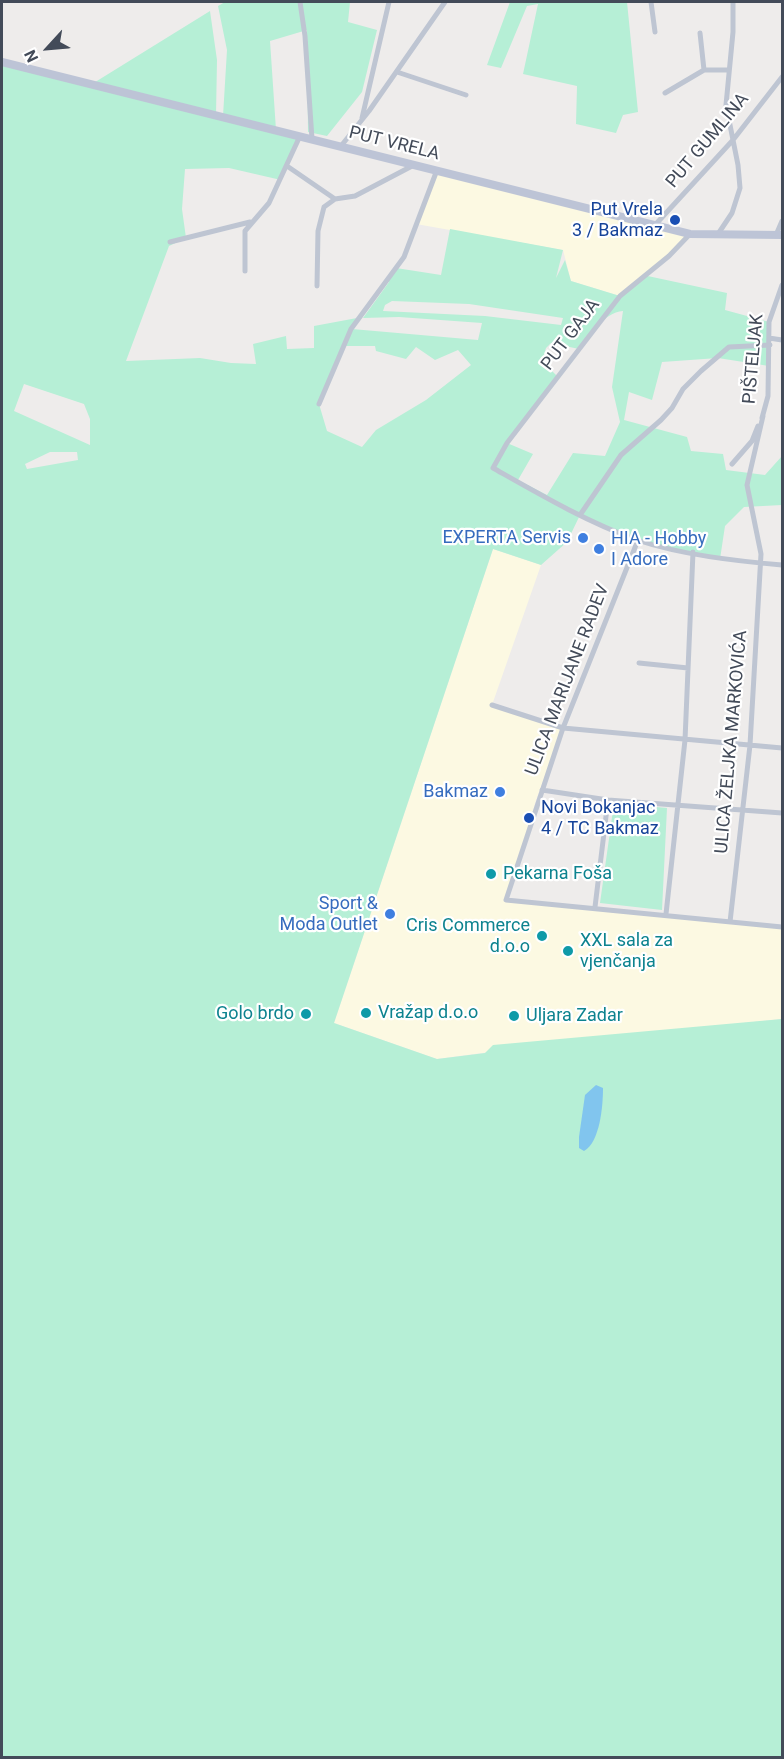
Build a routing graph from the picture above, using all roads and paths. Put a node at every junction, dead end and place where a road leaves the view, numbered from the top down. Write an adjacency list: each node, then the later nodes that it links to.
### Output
1 (300, 2): 17 (street)
2 (389, 2): 15 (street)
3 (445, 2): 11 (street)
4 (651, 2): 6 (street)
5 (733, 2): 10 (street)
6 (655, 32)
7 (700, 33): 9 (street)
8 (2, 62): 16 (main road, PUT VRELA)
9 (704, 70): 10 (street); 13 (street)
10 (728, 70): 18 (street)
11 (397, 72): 14 (street); 15 (street)
12 (783, 77): 18 (street, PUT GUMLINA)
13 (666, 93)
14 (466, 95)
15 (361, 119): 19 (street)
16 (300, 136): 17 (main road, PUT VRELA); 21 (street)
17 (312, 139): 19 (main road, PUT VRELA)
18 (733, 140): 26 (street, PUT GUMLINA); 28 (street)
19 (340, 146): 20 (main road, PUT VRELA)
20 (416, 165): 22 (main road, PUT VRELA); 23 (street)
21 (286, 166): 23 (street); 25 (street)
22 (437, 170): 26 (main road, PUT VRELA); 37 (street)
23 (335, 199): 33 (street)
24 (783, 221): 29 (street)
25 (250, 222): 30 (street); 31 (street)
26 (655, 225): 27 (main road, PUT VRELA)
27 (690, 234): 28 (main road, PUT VRELA); 40 (street, PUT GAJA)
28 (718, 234): 29 (main road, PUT VRELA)
29 (779, 235)
30 (170, 242)
31 (245, 271)
32 (783, 285): 34 (street, PIŠTELJAK)
33 (317, 286)
34 (769, 338): 35 (street); 36 (street, PIŠTELJAK)
35 (783, 340)
36 (770, 345): 38 (street, PIŠTELJAK); 40 (street)
37 (319, 404)
38 (763, 416): 39 (street, PIŠTELJAK); 43 (street, ULICA ŽELJKA MARKOVIĆA)
39 (732, 464)
40 (579, 515): 41 (street)
41 (638, 540): 42 (street); 48 (street, ULICA MARIJANE RADEV)
42 (693, 552): 43 (street); 46 (street)
43 (760, 563): 44 (street); 50 (street, ULICA ŽELJKA MARKOVIĆA)
44 (783, 565)
45 (639, 663): 46 (street)
46 (688, 668): 49 (street)
47 (492, 705): 48 (street)
48 (562, 728): 49 (street); 52 (street, ULICA MARIJANE RADEV)
49 (685, 740): 50 (street); 54 (street)
50 (750, 745): 51 (street); 55 (street, ULICA ŽELJKA MARKOVIĆA)
51 (783, 748)
52 (542, 790): 53 (street); 57 (street, ULICA MARIJANE RADEV)
53 (608, 800): 54 (street); 57 (street)
54 (678, 805): 55 (street); 58 (street)
55 (743, 810): 56 (street); 59 (street, ULICA ŽELJKA MARKOVIĆA)
56 (783, 813)
57 (595, 907): 58 (street)
58 (666, 914): 59 (street)
59 (730, 922): 60 (street)
60 (783, 927)

